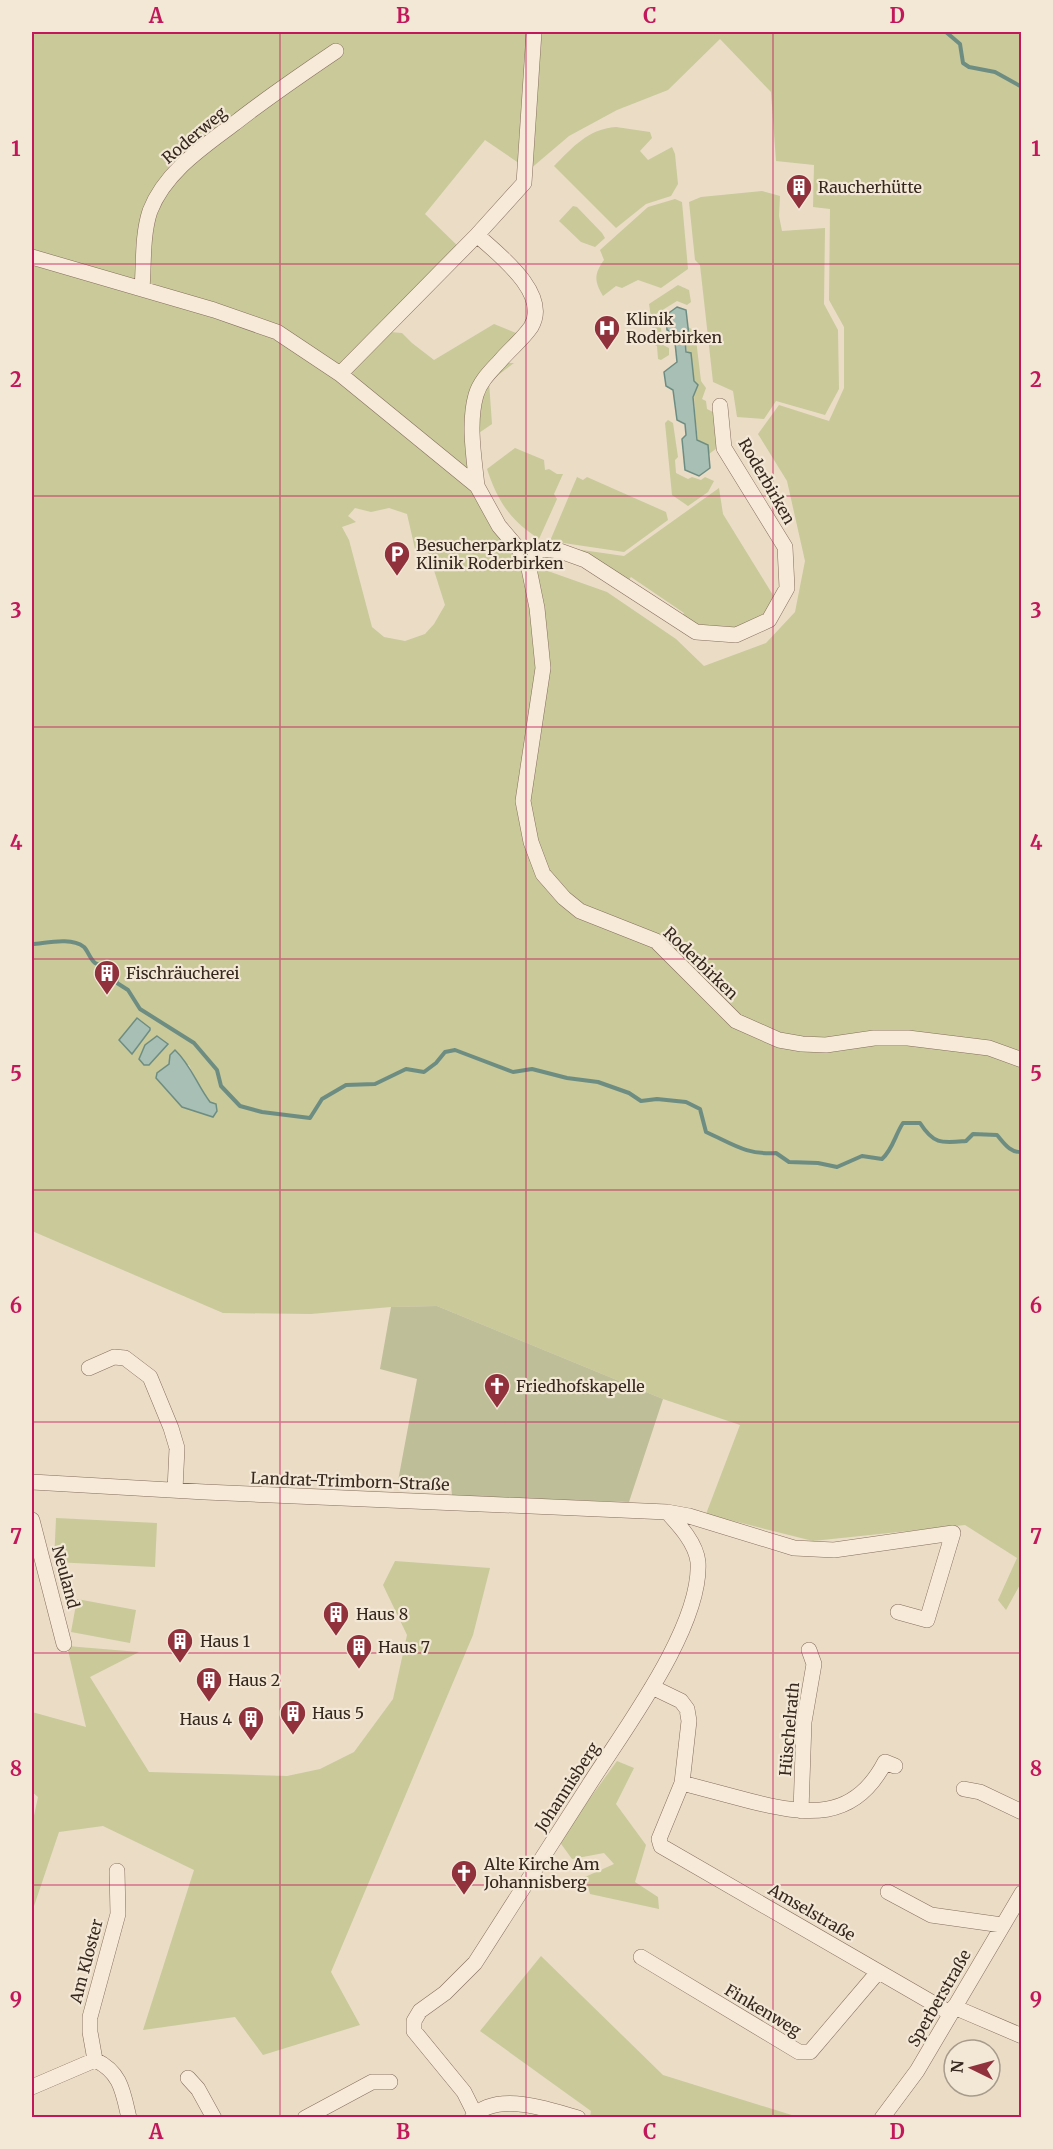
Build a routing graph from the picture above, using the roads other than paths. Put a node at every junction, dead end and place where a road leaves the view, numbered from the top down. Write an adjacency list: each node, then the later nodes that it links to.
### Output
1 (534, 32): 3 (street)
2 (336, 51): 5 (street, Roderweg)
3 (477, 235): 6 (street); 8 (street, Roderbirken)
4 (32, 257): 5 (street)
5 (142, 289): 6 (street)
6 (340, 374): 8 (street, Roderbirken)
7 (720, 406): 9 (street, Roderbirken)
8 (477, 486): 9 (street, Roderbirken)
9 (527, 559): 10 (street, Roderbirken)
10 (1022, 1060)
11 (88, 1368): 13 (street)
12 (32, 1482): 13 (street, Landrat-Trimborn-Straße)
13 (175, 1490): 14 (street, Landrat-Trimborn-Straße)
14 (667, 1512): 16 (street, Landrat-Trimborn-Straße); 19 (street, Johannisberg)
15 (32, 1520): 17 (street, Neuland)
16 (898, 1612)
17 (64, 1644)
18 (809, 1650): 23 (street, Hüschelrath)
19 (652, 1687): 21 (street); 37 (street, Johannisberg)
20 (896, 1766): 23 (street)
21 (682, 1783): 23 (street); 30 (street, Amselstraße)
22 (964, 1789): 24 (street)
23 (801, 1811)
24 (1022, 1812)
25 (117, 1871): 33 (street, Am Kloster)
26 (888, 1892): 28 (street)
27 (1022, 1893): 28 (street, Sperberstraße)
28 (1002, 1925): 31 (street, Sperberstraße)
29 (640, 1957): 30 (street, Finkenweg)
30 (878, 1972): 31 (street, Amselstraße)
31 (952, 2010): 32 (street, Amselstraße); 42 (street, Sperberstraße)
32 (1022, 2036)
33 (95, 2060): 36 (street); 38 (street)
34 (188, 2078): 39 (street)
35 (390, 2082): 40 (street)
36 (32, 2086)
37 (474, 2116): 41 (street)
38 (129, 2118)
39 (214, 2118)
40 (305, 2118)
41 (578, 2118)
42 (882, 2118)

